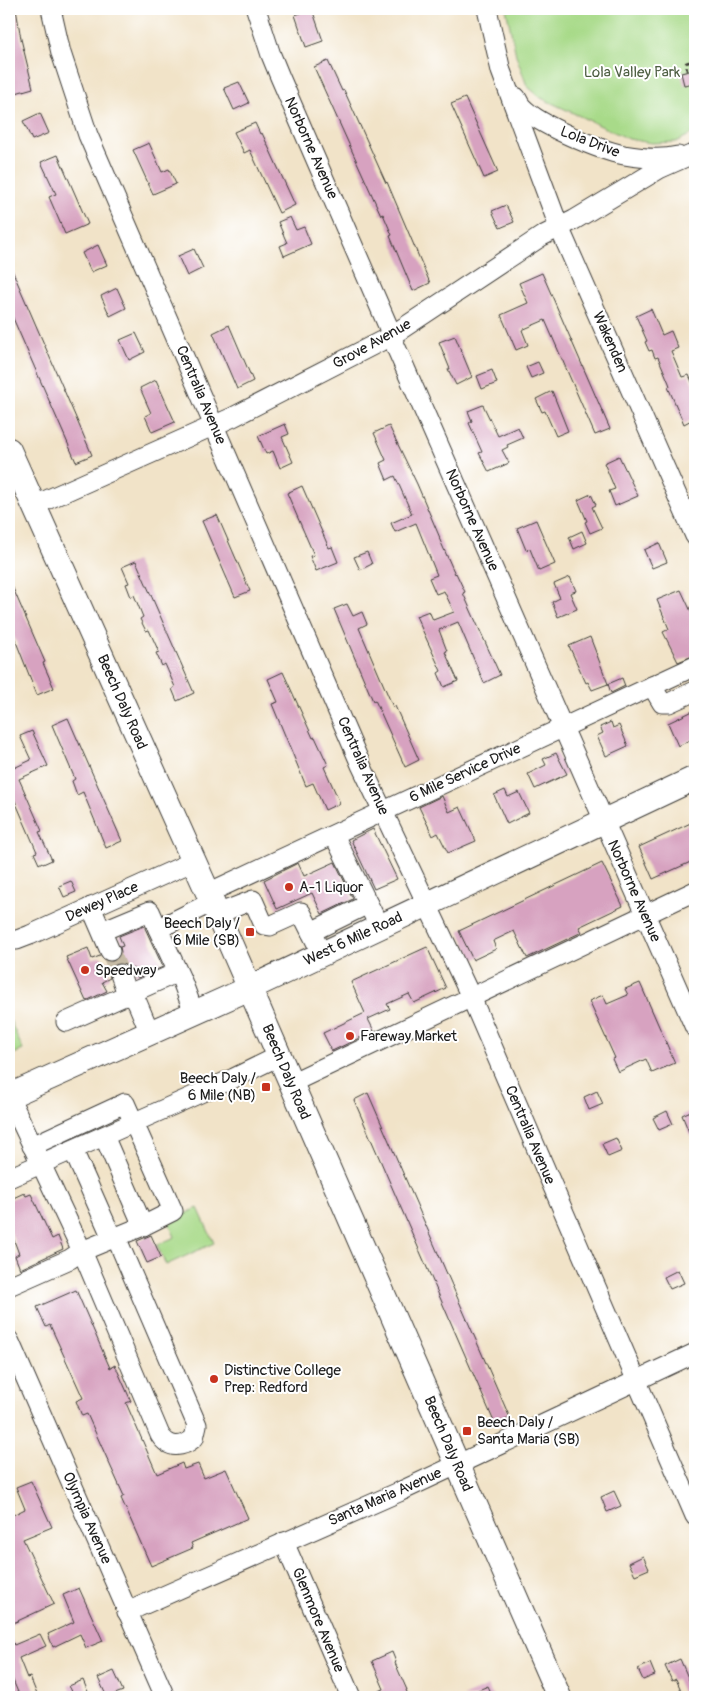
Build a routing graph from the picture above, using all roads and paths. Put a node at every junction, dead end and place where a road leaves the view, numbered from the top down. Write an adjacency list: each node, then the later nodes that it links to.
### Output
1 (51, 9): 13 (street, Centralia Avenue)
2 (256, 9): 12 (street, Norborne Avenue)
3 (487, 9): 8 (street, Lola Drive)
4 (695, 56): 5 (path)
5 (692, 59): 6 (path); 7 (path)
6 (695, 62)
7 (687, 71)
8 (506, 81): 9 (street, Lola Drive); 10 (street, Lola Drive)
9 (530, 146): 11 (street, Wakenden)
10 (695, 152): 11 (street, Grove Avenue)
11 (559, 227): 12 (street, Grove Avenue); 16 (street, Wakenden)
12 (391, 336): 13 (street, Grove Avenue); 20 (street, Norborne Avenue)
13 (214, 426): 15 (street, Grove Avenue); 22 (street, Centralia Avenue)
14 (9, 450): 15 (main road, Beech Daly Road)
15 (33, 506): 25 (main road, Beech Daly Road)
16 (695, 536)
17 (695, 666): 18 (street, 6 Mile Service Drive)
18 (652, 686): 19 (street); 20 (street, 6 Mile Service Drive)
19 (695, 691)
20 (562, 728): 22 (street, 6 Mile Service Drive); 23 (street, Norborne Avenue)
21 (695, 778): 23 (main road, West 6 Mile Road)
22 (383, 812): 24 (street, 6 Mile Service Drive); 29 (street, Centralia Avenue)
23 (604, 821): 29 (main road, West 6 Mile Road); 31 (street, Norborne Avenue)
24 (334, 835): 27 (street, 6 Mile Service Drive); 28 (street)
25 (194, 861): 27 (main road, Beech Daly Road); 30 (street, Dewey Place)
26 (695, 891): 31 (street)
27 (212, 903): 33 (street); 35 (street); 41 (main road, Beech Daly Road)
28 (368, 904): 32 (street); 35 (street)
29 (428, 904): 32 (main road, West 6 Mile Road); 43 (street, Centralia Avenue)
30 (91, 907): 34 (street); 36 (street, Dewey Place)
31 (644, 915): 43 (street); 46 (street, Norborne Avenue)
32 (379, 926): 38 (main road, West 6 Mile Road)
33 (158, 929): 34 (street); 39 (street)
34 (102, 932): 37 (street)
35 (311, 932): 38 (street)
36 (9, 940)
37 (110, 951)
38 (322, 954): 41 (main road, West 6 Mile Road)
39 (176, 972): 42 (street); 44 (street)
40 (120, 974): 42 (street)
41 (250, 988): 44 (main road, West 6 Mile Road); 48 (main road, Beech Daly Road)
42 (128, 994): 45 (street); 47 (street)
43 (471, 997): 49 (street); 63 (street, Centralia Avenue)
44 (194, 1013): 47 (main road, West 6 Mile Road)
45 (66, 1022)
46 (695, 1028)
47 (150, 1033): 50 (main road, West 6 Mile Road)
48 (279, 1056): 49 (main road, Beech Daly Road); 51 (street)
49 (291, 1083): 64 (main road, Beech Daly Road)
50 (9, 1096): 53 (street)
51 (134, 1123): 52 (street); 53 (street); 57 (street)
52 (104, 1136): 54 (street); 57 (street)
53 (32, 1146): 55 (street)
54 (73, 1150): 55 (street); 58 (street)
55 (41, 1164): 56 (street); 59 (street)
56 (9, 1178)
57 (143, 1226): 58 (street)
58 (114, 1237): 59 (street); 59 (street)
59 (82, 1251): 60 (street)
60 (9, 1286)
61 (9, 1340): 67 (street, Olympia Avenue)
62 (695, 1353): 63 (street, Santa Maria Avenue)
63 (636, 1381): 64 (street, Santa Maria Avenue); 65 (street, Centralia Avenue)
64 (457, 1465): 66 (street, Santa Maria Avenue); 70 (main road, Beech Daly Road)
65 (695, 1516)
66 (284, 1542): 67 (street, Santa Maria Avenue); 69 (street, Glenmore Avenue)
67 (127, 1612): 68 (street, Olympia Avenue)
68 (164, 1697)
69 (351, 1697)
70 (559, 1697)

